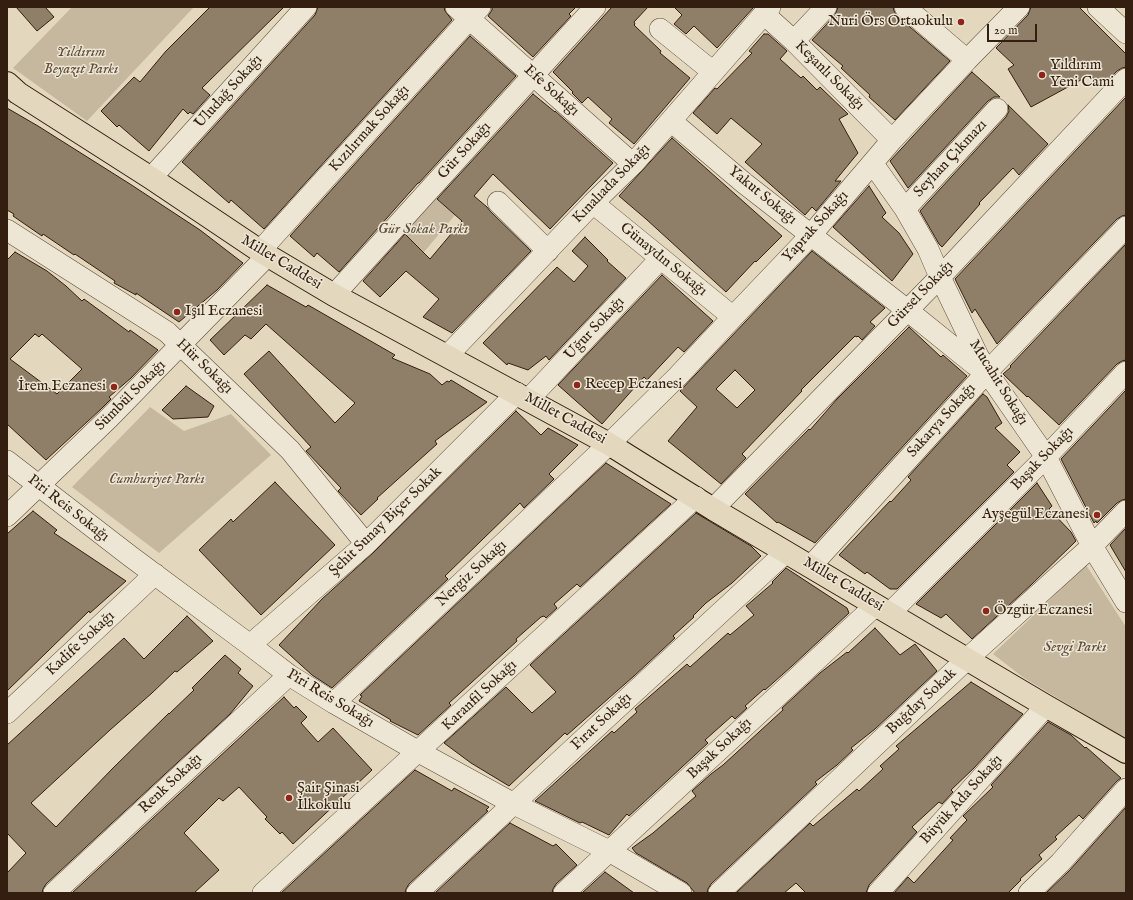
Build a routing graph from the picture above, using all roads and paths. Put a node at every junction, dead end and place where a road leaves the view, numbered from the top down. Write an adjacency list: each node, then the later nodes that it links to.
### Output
1 (306, 7): 22 (street, Uludağ Sokağı)
2 (595, 7): 14 (street, Gür Sokağı)
3 (826, 7): 11 (street)
4 (906, 7): 12 (street)
5 (1018, 7): 12 (street, Yaprak Sokağı)
6 (1098, 7): 10 (street)
7 (767, 10): 11 (street, Keşanlı Sokağı); 13 (street, Kınalıada Sokağı)
8 (468, 11): 14 (street, Efe Sokağı); 30 (street, Kızılırmak Sokağı)
9 (660, 29): 13 (street)
10 (1126, 33)
11 (794, 41): 19 (street, Keşanlı Sokağı)
12 (967, 60): 19 (street, Yaprak Sokağı)
13 (713, 72): 18 (street, Kınalıada Sokağı)
14 (533, 76): 20 (street, Efe Sokağı); 33 (street, Gür Sokağı)
15 (1126, 78): 32 (street, Gürsel Sokağı)
16 (11, 91): 22 (main road, Millet Caddesi)
17 (997, 109): 25 (street, Seyhan Çıkmazı)
18 (671, 121): 20 (street, Kınalıada Sokağı); 28 (street, Yakut Sokağı)
19 (892, 140): 21 (street, Yaprak Sokağı)
20 (633, 164): 24 (street, Kınalıada Sokağı)
21 (873, 164): 25 (street, Mucahit Sokağı); 28 (street, Yaprak Sokağı)
22 (151, 178): 30 (main road, Millet Caddesi)
23 (498, 202): 29 (street)
24 (593, 203): 29 (street, Kınalıada Sokağı); 31 (street, Günaydın Sokağı)
25 (905, 209): 32 (street, Mucahit Sokağı)
26 (1126, 227): 38 (street, Sakarya Sokağı)
27 (7, 230): 36 (street, Hür Sokağı)
28 (811, 235): 34 (street, Yakut Sokağı); 35 (street, Yaprak Sokağı)
29 (548, 251): 37 (street, Kınalıada Sokağı)
30 (264, 253): 33 (main road, Millet Caddesi); 36 (street, Sümbül Sokağı)
31 (661, 258): 35 (street, Günaydın Sokağı); 40 (street, Uğur Sokağı)
32 (940, 277): 34 (street, Gürsel Sokağı); 38 (street, Mucahit Sokağı)
33 (334, 295): 37 (main road, Millet Caddesi)
34 (907, 310): 38 (street, Yakut Sokağı); 45 (street, Gürsel Sokağı)
35 (732, 317): 41 (street, Yaprak Sokağı)
36 (181, 345): 44 (street, Sümbül Sokağı); 48 (street, Hür Sokağı)
37 (448, 355): 40 (main road, Millet Caddesi)
38 (987, 372): 42 (street, Mucahit Sokağı); 51 (street, Sakarya Sokağı)
39 (1126, 372): 42 (street, Başak Sokağı)
40 (523, 396): 41 (main road, Millet Caddesi); 48 (street, Şehit Sunay Biçer Sokak)
41 (609, 444): 45 (main road, Millet Caddesi); 58 (street, Nergiz Sokağı)
42 (1046, 457): 49 (street, Mucahit Sokağı); 54 (street, Başak Sokağı)
43 (7, 461): 44 (street, Piri Reis Sokağı)
44 (40, 486): 47 (street, Sümbül Sokağı); 52 (street, Piri Reis Sokağı)
45 (705, 503): 50 (main road, Millet Caddesi); 61 (street, Karanfil Sokağı)
46 (1126, 510): 49 (street, Buğday Sokak)
47 (7, 516)
48 (366, 544): 55 (street, Şehit Sunay Biçer Sokak)
49 (1092, 546): 53 (street, Mucahit Sokağı); 56 (street, Buğday Sokak)
50 (786, 552): 51 (main road, Millet Caddesi); 64 (street, Fırat Sokağı)
51 (811, 566): 54 (main road, Millet Caddesi)
52 (155, 574): 55 (street, Piri Reis Sokağı); 60 (street, Kadife Sokağı)
53 (1126, 602)
54 (883, 609): 56 (main road, Millet Caddesi); 65 (street, Başak Sokağı)
55 (250, 645): 57 (street, Piri Reis Sokağı)
56 (967, 660): 59 (main road, Millet Caddesi); 71 (street, Buğday Sokak)
57 (289, 676): 58 (street, Piri Reis Sokağı); 66 (street, Renk Sokağı)
58 (334, 704): 61 (street, Piri Reis Sokağı)
59 (1046, 706): 62 (main road, Millet Caddesi); 72 (street, Büyük Ada Sokağı)
60 (7, 713)
61 (419, 752): 64 (street, Piri Reis Sokağı); 67 (street, Karanfil Sokağı)
62 (1126, 752)
63 (1126, 790): 73 (street)
64 (514, 804): 65 (street, Piri Reis Sokağı); 68 (street, Fırat Sokağı)
65 (609, 851): 69 (street, Başak Sokağı); 70 (street, Piri Reis Sokağı)
66 (54, 893)
67 (263, 893)
68 (417, 893)
69 (564, 893)
70 (681, 893)
71 (719, 893)
72 (878, 893)
73 (1029, 893)

